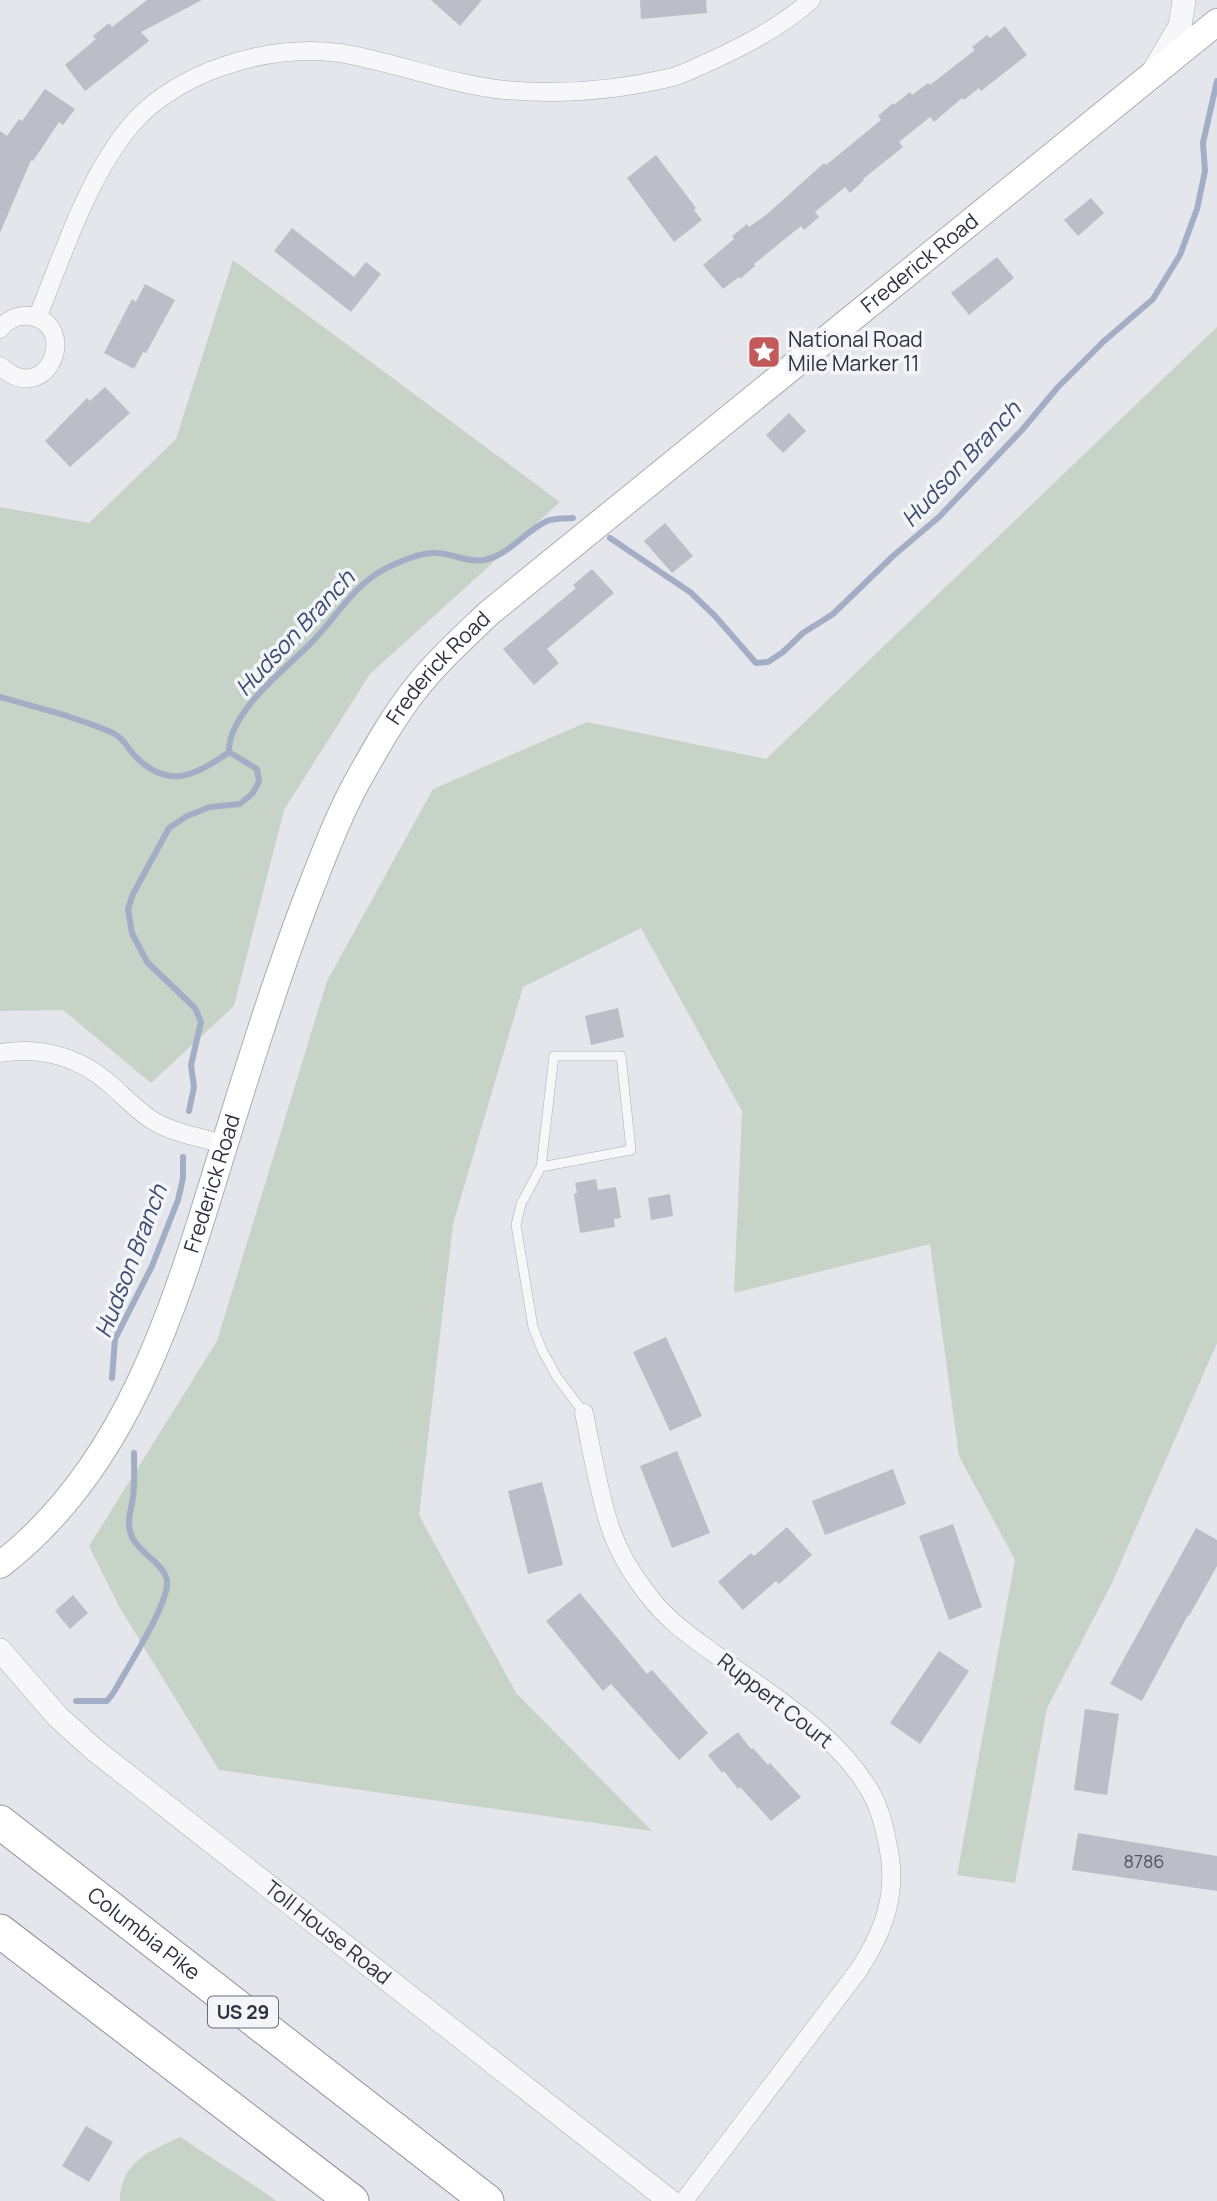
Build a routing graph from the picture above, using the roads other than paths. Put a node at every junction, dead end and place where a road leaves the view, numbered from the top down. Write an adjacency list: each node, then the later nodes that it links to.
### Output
1 (811, 0): 5 (street)
2 (1184, 0): 4 (street)
3 (1217, 22): 4 (main road, Frederick Road)
4 (1154, 71): 9 (main road, Frederick Road)
5 (37, 318): 6 (street); 7 (street)
6 (0, 329)
7 (0, 366)
8 (0, 1053): 9 (street)
9 (225, 1144): 12 (main road, Frederick Road)
10 (541, 1167): 10 (lane); 11 (lane)
11 (584, 1413): 19 (street, Ruppert Court)
12 (0, 1565)
13 (0, 1650): 18 (street, Toll House Road)
14 (0, 1822): 17 (highway, Columbia Pike / US 29)
15 (0, 1931): 16 (highway)
16 (352, 2201)
17 (487, 2201)
18 (670, 2201)
19 (684, 2201)

